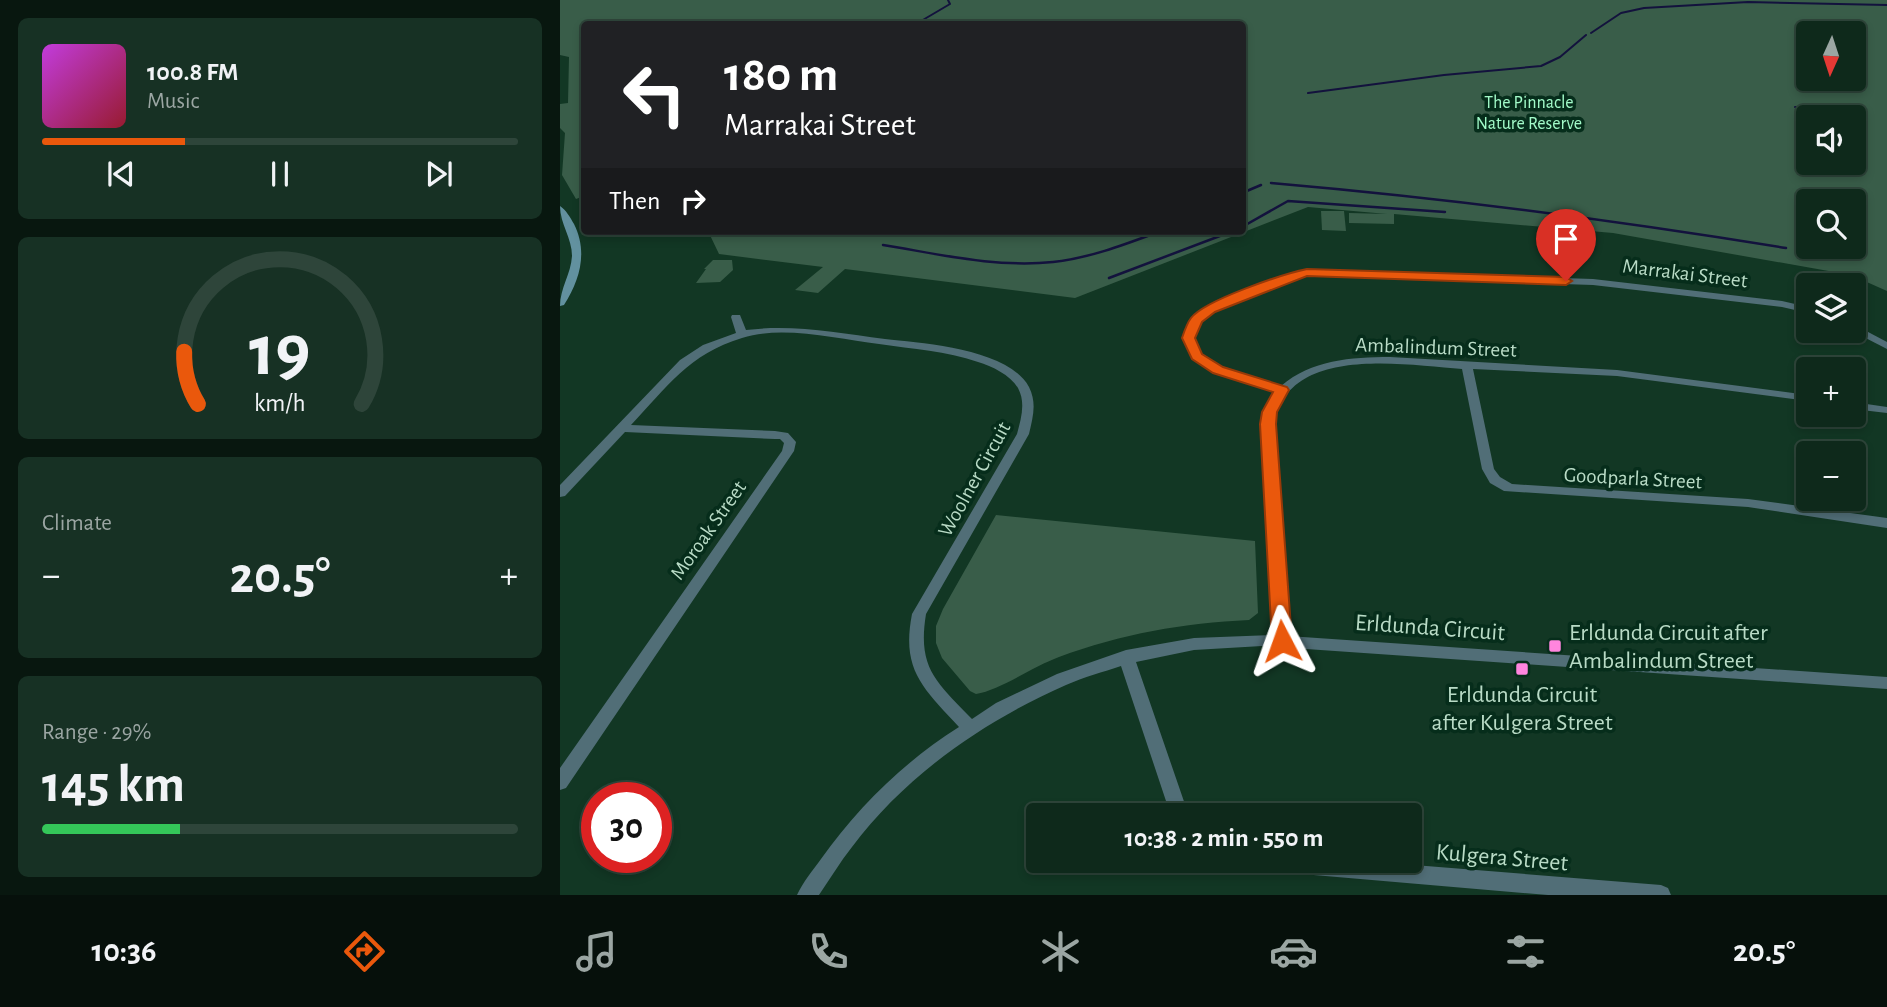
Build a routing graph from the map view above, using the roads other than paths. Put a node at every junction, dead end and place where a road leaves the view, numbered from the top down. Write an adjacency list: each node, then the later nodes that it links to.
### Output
1 (560, 209): 2 (main road)
2 (560, 303)
3 (1796, 307): 9 (street, Marrakai Street)
4 (736, 317): 5 (street)
5 (742, 334): 13 (street, Woolner Circuit); 19 (street, Woolner Circuit)
6 (1866, 334): 7 (street)
7 (1887, 346)
8 (1467, 366): 9 (street, Ambalindum Street); 10 (street, Ambalindum Street); 15 (street, Goodparla Street)
9 (1282, 390): 16 (street)
10 (1796, 396)
11 (1866, 407): 12 (street)
12 (1887, 410)
13 (621, 428): 14 (street, Woolner Circuit); 20 (street, Moroak Street)
14 (560, 493)
15 (1887, 523)
16 (1282, 641): 17 (street, Erldunda Circuit); 18 (street, Erldunda Circuit)
17 (1126, 656): 19 (street, Erldunda Circuit); 21 (street)
18 (1887, 683)
19 (970, 728): 23 (street, Erldunda Circuit)
20 (560, 782)
21 (1176, 803)
22 (1398, 873): 24 (street, Kulgera Street)
23 (807, 895)
24 (1661, 895)

